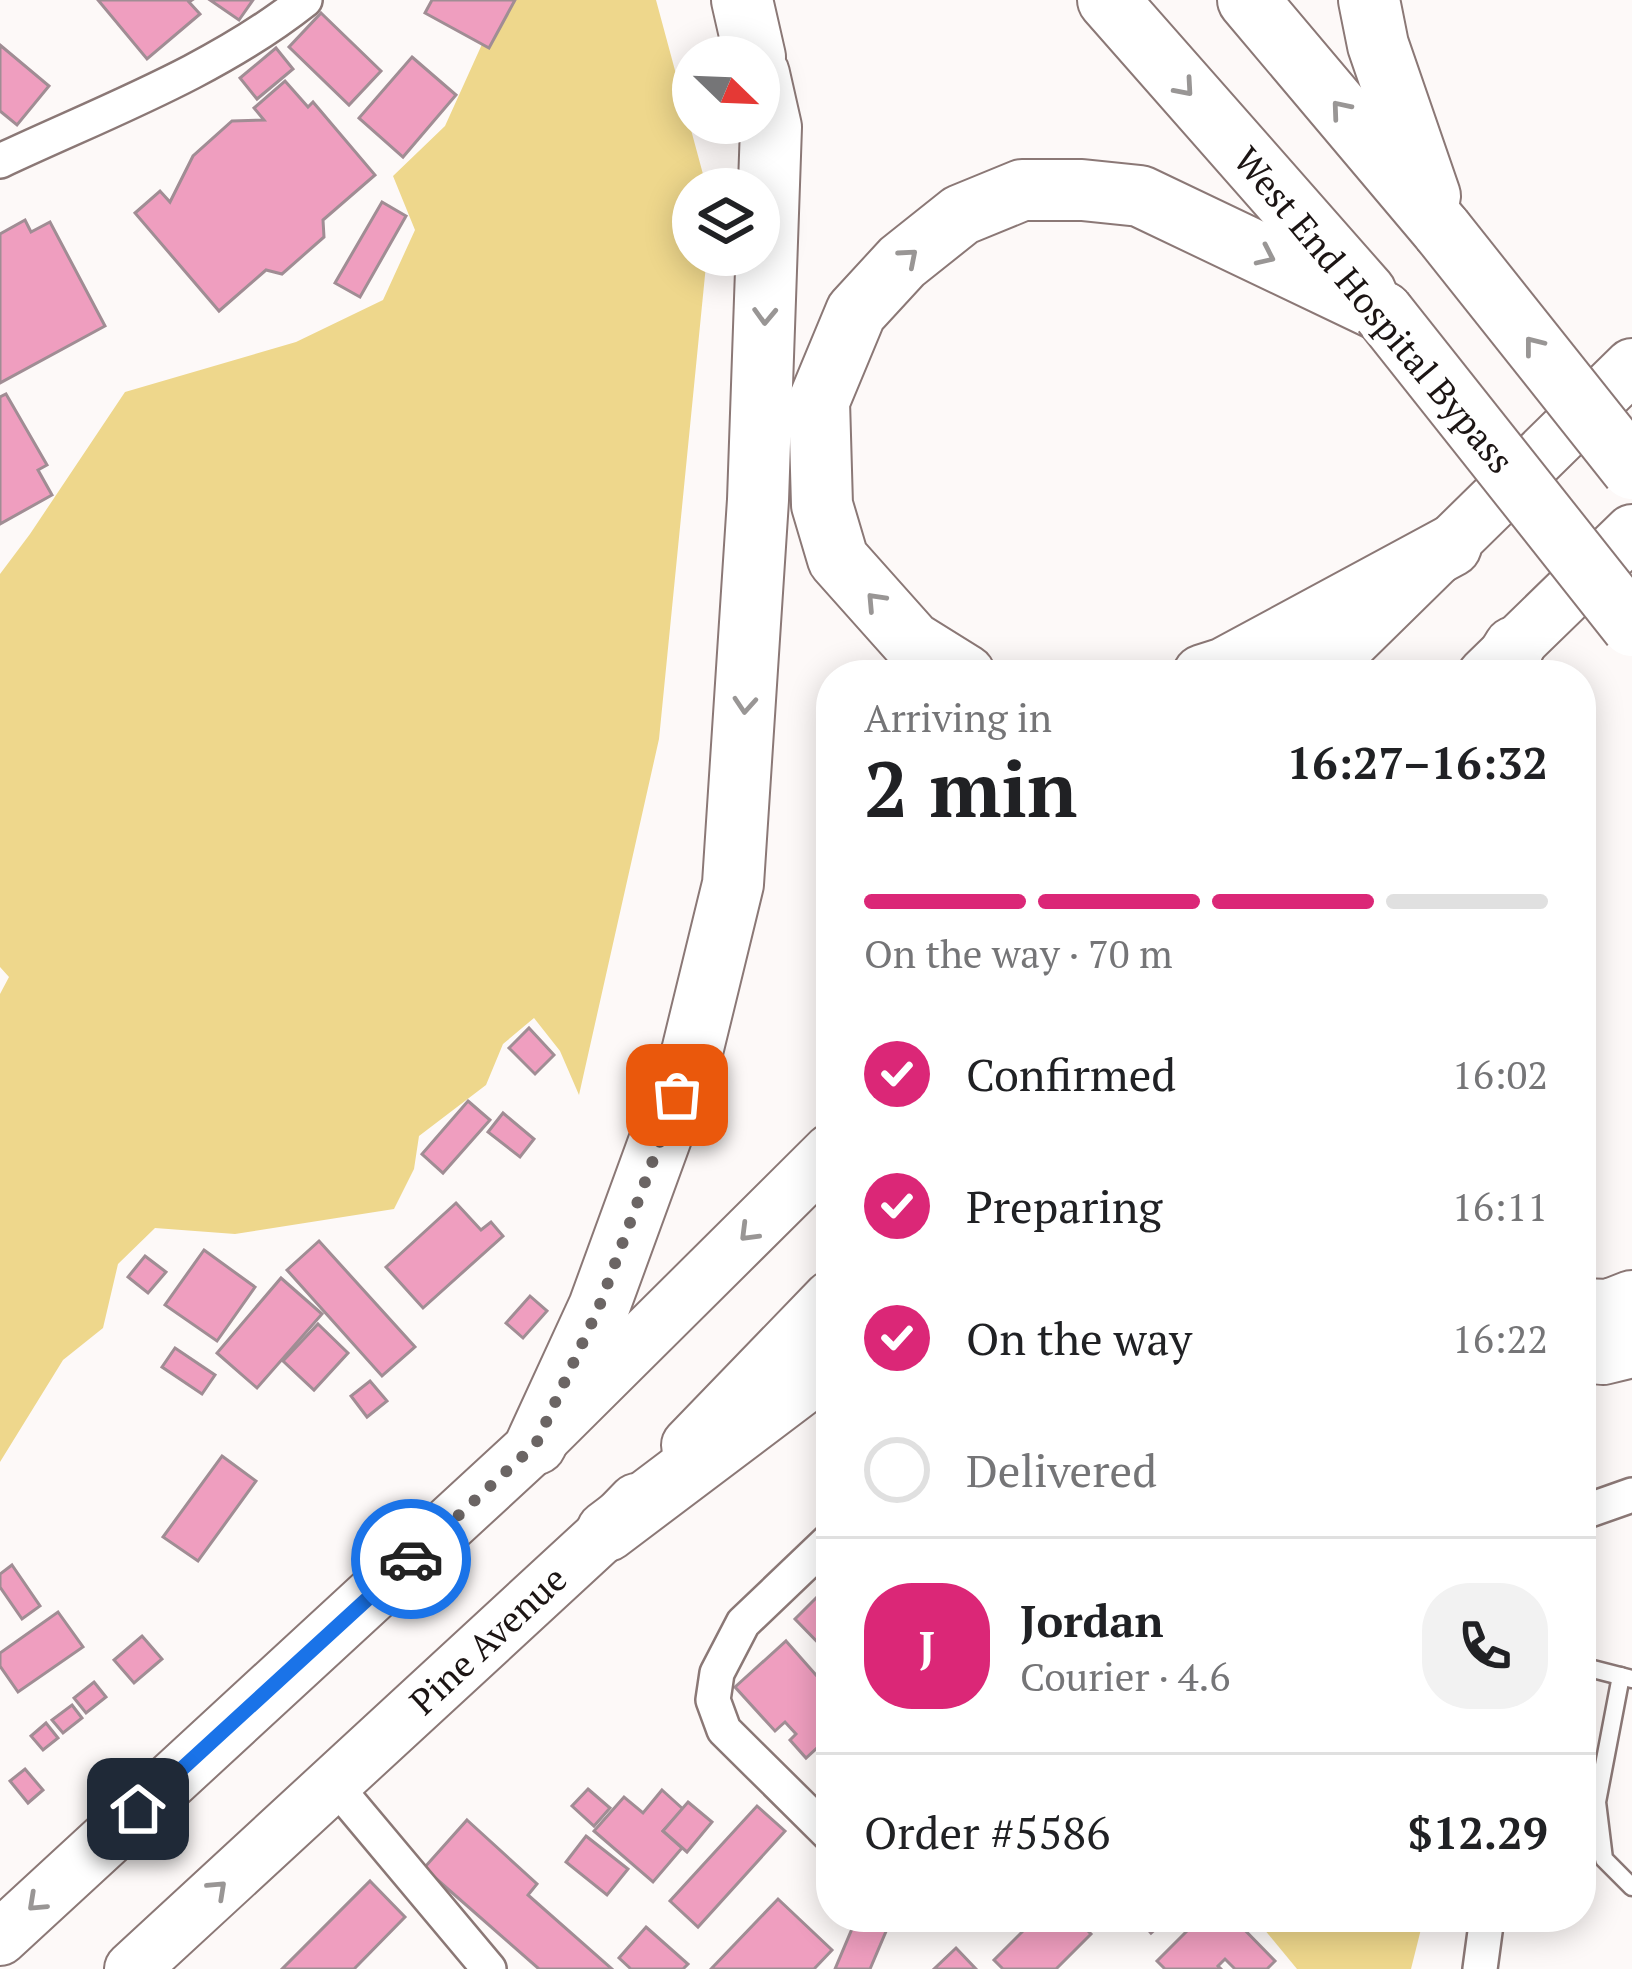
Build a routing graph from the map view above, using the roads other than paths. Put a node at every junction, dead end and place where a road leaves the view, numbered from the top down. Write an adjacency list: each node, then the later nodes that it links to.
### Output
1 (305, 0): 8 (street)
2 (742, 0): 6 (highway)
3 (1108, 0): 10 (highway, West End Hospital Bypass, one-way to 10)
4 (1248, 0): 9 (highway, one-way to 4)
5 (1369, 0): 9 (highway)
6 (750, 36)
7 (770, 144): 27 (highway, one-way to 27)
8 (0, 161)
9 (1442, 230): 12 (highway, one-way to 9, bridge)
10 (1383, 312): 15 (highway, West End Hospital Bypass, bridge); 16 (highway, one-way to 10)
11 (1632, 366): 14 (main road)
12 (1632, 469)
13 (1632, 532): 19 (main road)
14 (1451, 546): 17 (highway); 18 (main road)
15 (1632, 626)
16 (940, 660)
17 (1240, 660)
18 (1333, 660)
19 (1505, 660)
20 (816, 1165): 27 (main road, one-way to 27)
21 (1632, 1301): 22 (highway)
22 (1596, 1310)
23 (816, 1314): 30 (main road, Pine Avenue)
24 (1632, 1348): 25 (highway)
25 (1596, 1353)
26 (816, 1373): 30 (highway)
27 (536, 1444): 38 (main road, one-way to 38)
28 (1632, 1496): 29 (street)
29 (1596, 1508)
30 (607, 1531): 34 (main road, Pine Avenue)
31 (816, 1553): 35 (street)
32 (1596, 1670): 33 (lane)
33 (1626, 1678): 36 (lane)
34 (333, 1783): 39 (main road, Pine Avenue, one-way to 34); 40 (street)
35 (816, 1821)
36 (1632, 1887)
37 (1485, 1932): 41 (street)
38 (0, 1938)
39 (132, 1969)
40 (489, 1969)
41 (1480, 1969)

